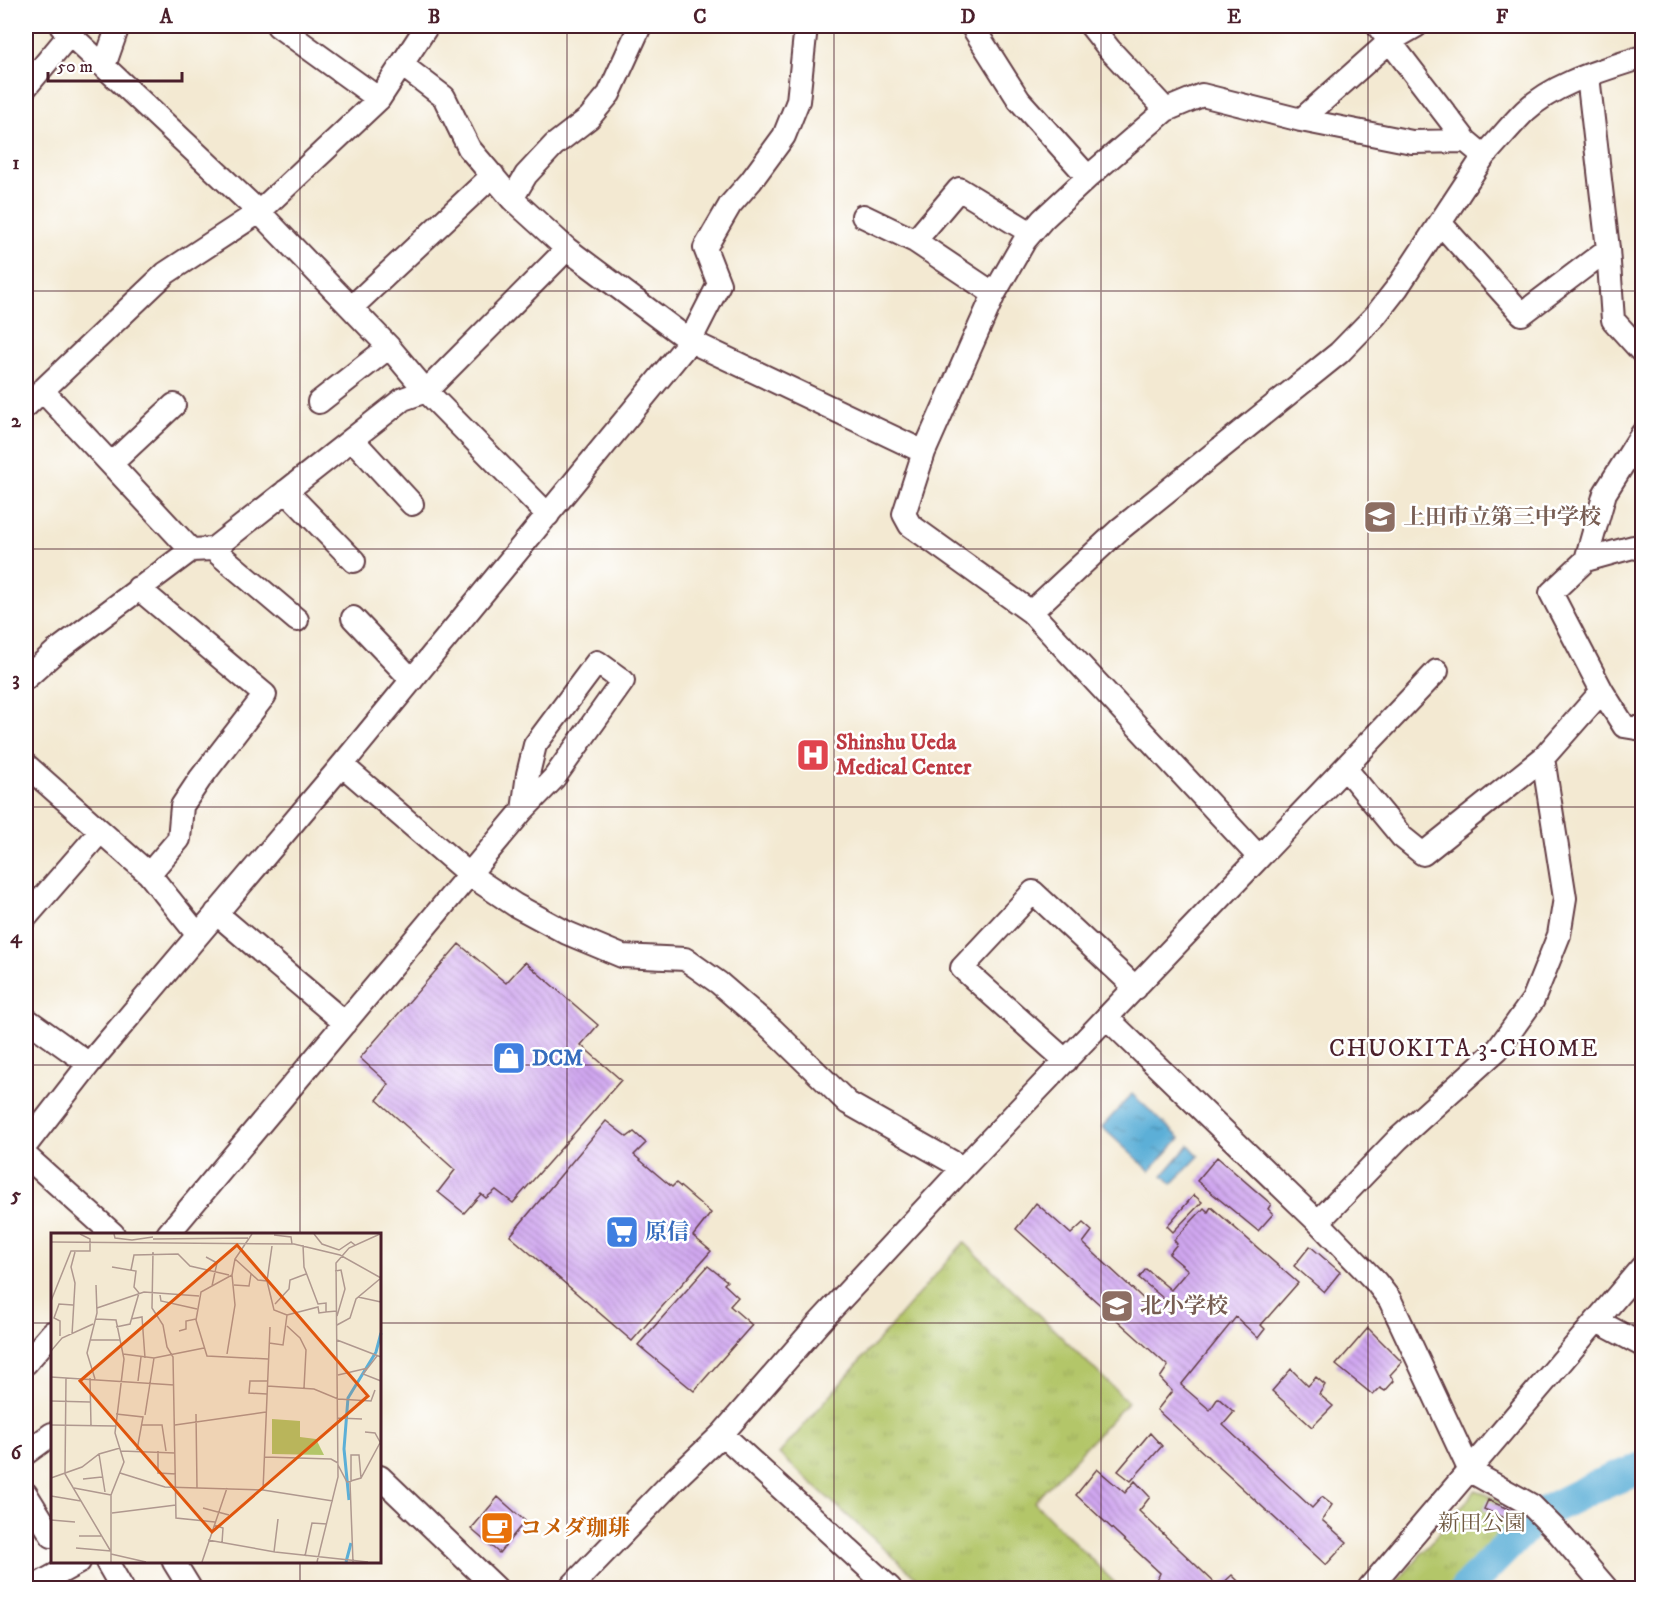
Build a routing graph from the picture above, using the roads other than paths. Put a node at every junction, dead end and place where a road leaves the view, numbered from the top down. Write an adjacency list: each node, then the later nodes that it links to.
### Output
1 (118, 26): 13 (street)
2 (278, 26): 16 (street)
3 (427, 26): 12 (street)
4 (640, 26): 23 (street)
5 (806, 26): 33 (street)
6 (972, 26): 22 (street)
7 (1090, 26): 17 (street)
8 (1416, 26): 10 (street)
9 (66, 30): 13 (street); 15 (street)
10 (1384, 33): 18 (street); 19 (street)
11 (1642, 57): 14 (street)
12 (402, 65): 16 (street); 21 (street)
13 (104, 66): 24 (street)
14 (1588, 76): 20 (street); 30 (street)
15 (26, 87)
16 (379, 99): 24 (street)
17 (1166, 110): 18 (street); 22 (street)
18 (1301, 120): 19 (street)
19 (1466, 141): 20 (street)
20 (1484, 156): 26 (street)
21 (493, 175): 23 (street); 32 (street)
22 (1088, 177): 27 (street)
23 (512, 199): 29 (street)
24 (259, 212): 32 (street); 36 (street)
25 (863, 216): 28 (street)
26 (1441, 224): 30 (street); 53 (street)
27 (1031, 233): 28 (street); 31 (street)
28 (915, 241): 31 (street)
29 (567, 249): 33 (street); 37 (street)
30 (1608, 249): 35 (street)
31 (994, 294): 43 (street)
32 (352, 307): 34 (street)
33 (690, 341): 43 (street); 47 (street)
34 (389, 347): 37 (street); 38 (street)
35 (1642, 352)
36 (42, 390): 40 (street); 44 (street)
37 (426, 391): 42 (street); 47 (street)
38 (319, 402)
39 (174, 405): 44 (street)
40 (26, 406)
41 (1642, 434): 50 (street)
42 (352, 439): 45 (street); 46 (street)
43 (924, 452): 53 (street)
44 (111, 464): 48 (street)
45 (286, 491): 48 (street); 51 (street)
46 (412, 504)
47 (548, 515): 58 (street)
48 (202, 549): 52 (street); 55 (street)
49 (1642, 549): 50 (street)
50 (1586, 560): 59 (street)
51 (354, 561)
52 (138, 588): 57 (street); 68 (street)
53 (1031, 612): 67 (street)
54 (353, 618): 58 (street)
55 (297, 620)
56 (1437, 671): 64 (street)
57 (26, 678)
58 (412, 680): 63 (street)
59 (1602, 691): 60 (street); 61 (street)
60 (1642, 729)
61 (1543, 758): 64 (street); 82 (street)
62 (26, 765): 66 (street)
63 (342, 765): 69 (street); 70 (street)
64 (1345, 768): 67 (street)
65 (523, 810): 65 (street); 69 (street)
66 (100, 832): 68 (street); 71 (street)
67 (1259, 858): 73 (street)
68 (148, 874): 72 (street)
69 (470, 875): 76 (street); 81 (street)
70 (216, 913): 72 (street); 76 (street)
71 (26, 917)
72 (198, 936): 78 (street)
73 (1136, 988): 74 (street); 77 (street)
74 (1107, 1018): 77 (street); 82 (street)
75 (26, 1019): 78 (street)
76 (345, 1023): 84 (street)
77 (1066, 1061): 81 (street)
78 (89, 1064): 79 (street)
79 (26, 1145)
80 (26, 1156): 83 (street)
81 (963, 1168): 90 (street)
82 (1318, 1222): 93 (street)
83 (112, 1233)
84 (169, 1233)
85 (1642, 1267): 86 (street)
86 (1597, 1321): 88 (street); 93 (street)
87 (51, 1334): 89 (street)
88 (1642, 1345)
89 (26, 1363)
90 (722, 1434): 104 (street); 105 (street)
91 (51, 1435): 92 (street)
92 (26, 1453)
93 (1470, 1471): 106 (street); 107 (street)
94 (381, 1478): 103 (street)
95 (26, 1494): 96 (street)
96 (51, 1534)
97 (73, 1563): 100 (street)
98 (107, 1563): 101 (street)
99 (175, 1563): 102 (street)
100 (43, 1586)
101 (123, 1588)
102 (190, 1588)
103 (496, 1588)
104 (570, 1588)
105 (890, 1588)
106 (1371, 1588)
107 (1606, 1588)

